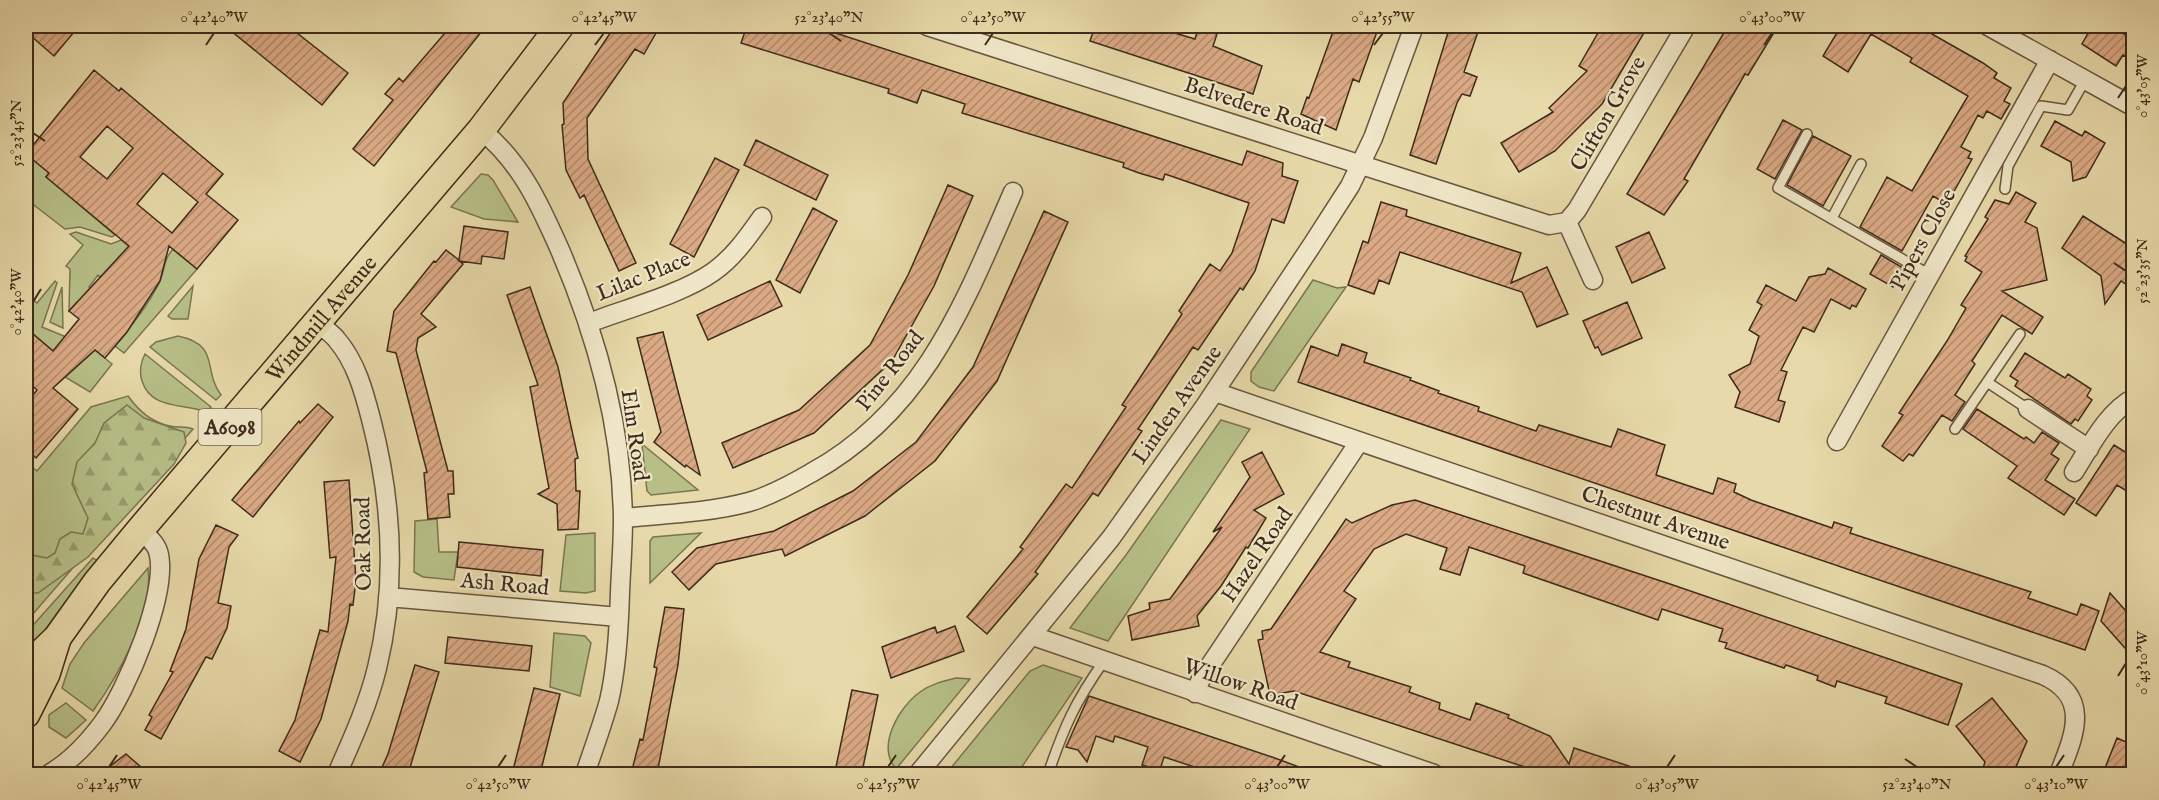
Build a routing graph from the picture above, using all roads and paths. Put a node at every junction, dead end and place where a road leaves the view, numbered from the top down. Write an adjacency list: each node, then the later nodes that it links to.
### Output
1 (560, 26): 9 (main road, Windmill Avenue / A6098)
2 (927, 26): 12 (street, Belvedere Road)
3 (1414, 26): 12 (street, Linden Avenue)
4 (1686, 26): 17 (street, Clifton Grove)
5 (1992, 26): 6 (street)
6 (2050, 60): 7 (street); 18 (street, Pipers Close)
7 (2085, 80): 8 (street); 13 (lane)
8 (2133, 106)
9 (481, 130): 20 (main road, Windmill Avenue / A6098); 21 (street, Elm Road)
10 (1807, 134): 16 (lane)
11 (1862, 164): 16 (lane)
12 (1360, 165): 17 (street, Belvedere Road); 24 (street, Linden Avenue)
13 (2005, 189)
14 (1013, 192): 32 (street, Pine Road)
15 (762, 217): 21 (street, Lilac Place)
16 (1832, 218): 18 (lane)
17 (1567, 222): 19 (street)
18 (1930, 275): 28 (street, Pipers Close)
19 (1593, 280)
20 (317, 322): 33 (main road, Windmill Avenue / A6098); 34 (street, Oak Road)
21 (589, 323): 32 (street, Elm Road)
22 (2020, 334): 23 (lane)
23 (1987, 382): 26 (lane); 27 (lane)
24 (1215, 392): 29 (street, Chestnut Avenue); 36 (street, Linden Avenue)
25 (2133, 398): 30 (street)
26 (2028, 409): 30 (street)
27 (1955, 429)
28 (1837, 441)
29 (1359, 442): 40 (street, Hazel Road); 48 (street, Chestnut Avenue)
30 (2089, 449): 31 (street)
31 (2074, 472)
32 (623, 518): 35 (street, Elm Road)
33 (140, 530): 37 (main road, Windmill Avenue / A6098); 42 (street)
34 (388, 597): 35 (street, Ash Road); 43 (street, Oak Road)
35 (619, 616): 44 (street, Elm Road)
36 (1033, 636): 38 (street, Willow Road); 45 (street, Linden Avenue)
37 (57, 638): 39 (main road, Windmill Avenue / A6098); 41 (main road, Windmill Avenue / A6098)
38 (1104, 661): 40 (street, Willow Road); 46 (lane)
39 (26, 668)
40 (1195, 693): 47 (street, Willow Road)
41 (26, 714)
42 (49, 774)
43 (337, 774)
44 (585, 774)
45 (918, 774)
46 (1048, 774)
47 (1434, 774)
48 (2059, 774)

